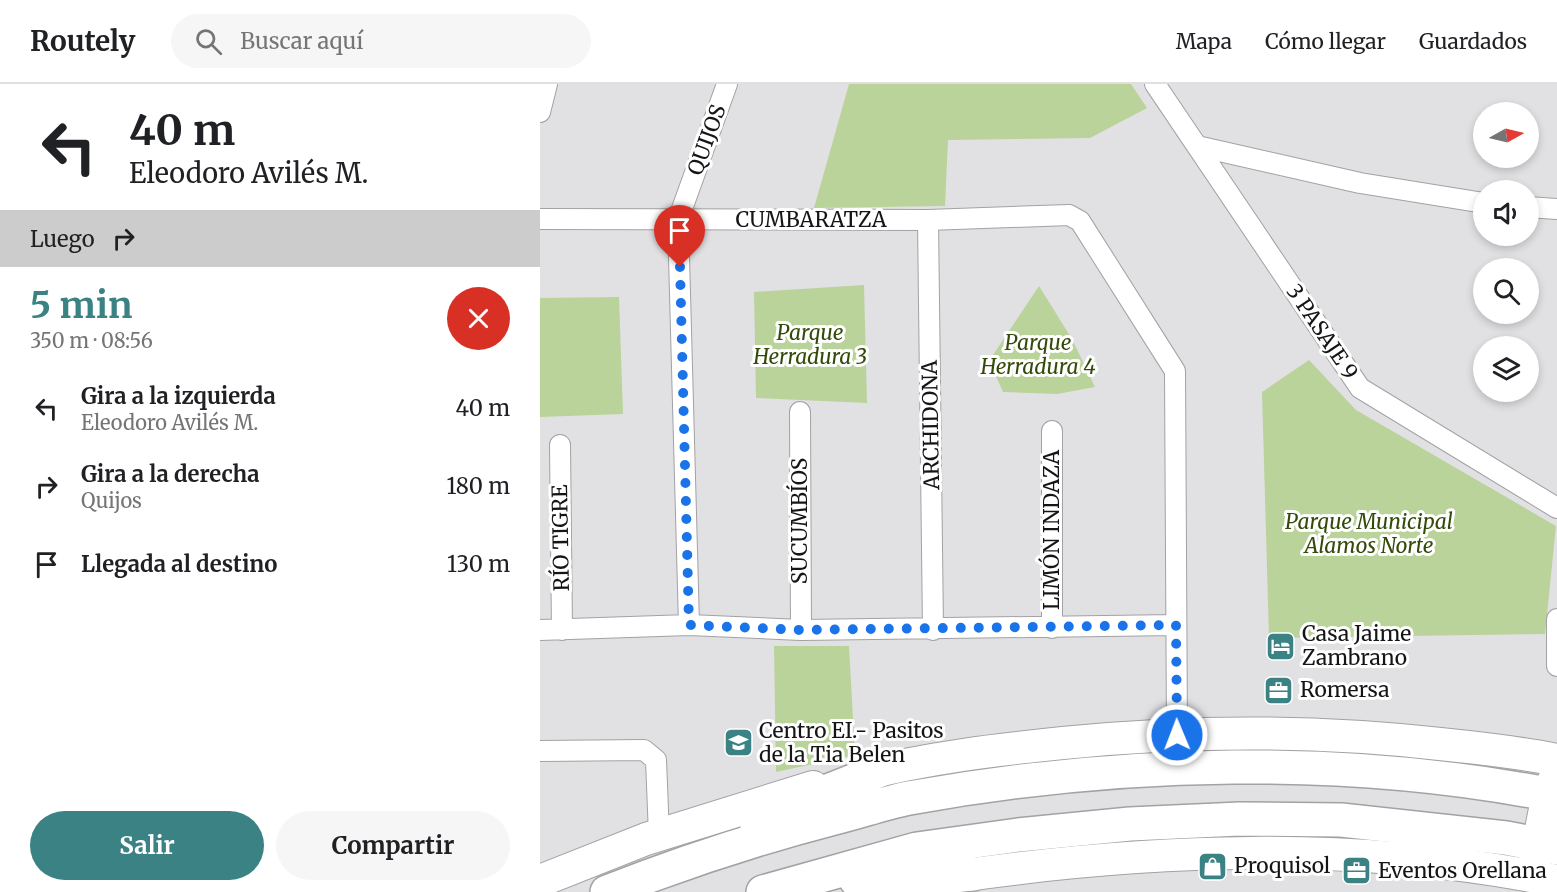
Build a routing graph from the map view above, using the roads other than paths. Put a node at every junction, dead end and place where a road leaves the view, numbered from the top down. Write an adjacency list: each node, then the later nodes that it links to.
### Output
1 (547, 84): 4 (street)
2 (727, 84): 10 (street, QUIJOS)
3 (1155, 84): 5 (street, 3 PASAJE 9)
4 (540, 112)
5 (1197, 146): 6 (street); 15 (street, 3 PASAJE 9)
6 (1473, 201)
7 (1539, 208): 8 (street)
8 (1557, 209)
9 (540, 219): 10 (street, CUMBARATZA)
10 (678, 220): 11 (street, CUMBARATZA); 17 (street, QUIJOS)
11 (928, 220): 18 (street, CUMBARATZA); 23 (street, ARCHIDONA)
12 (800, 412): 22 (street, SUCUMBÍOS)
13 (1052, 431): 19 (street, LIMÓN INDAZA)
14 (560, 445): 21 (street, RÍO TIGRE)
15 (1557, 508)
16 (1557, 619): 24 (street)
17 (689, 625): 21 (street); 22 (street)
18 (1176, 625): 19 (street); 25 (street)
19 (1053, 628): 23 (street)
20 (540, 630): 21 (street)
21 (562, 630)
22 (801, 630): 23 (street)
23 (933, 630)
24 (1557, 666)
25 (1177, 735): 27 (main road); 28 (main road)
26 (540, 751): 30 (street)
27 (1557, 760)
28 (886, 768): 30 (main road); 32 (highway)
29 (1554, 788): 31 (main road); 32 (highway)
30 (658, 835): 34 (main road)
31 (1547, 846): 35 (main road); 36 (highway)
32 (704, 857): 37 (highway)
33 (973, 874): 35 (main road); 36 (highway); 38 (main road)
34 (540, 881)
35 (1540, 883)
36 (776, 888)
37 (607, 892)
38 (883, 892)

